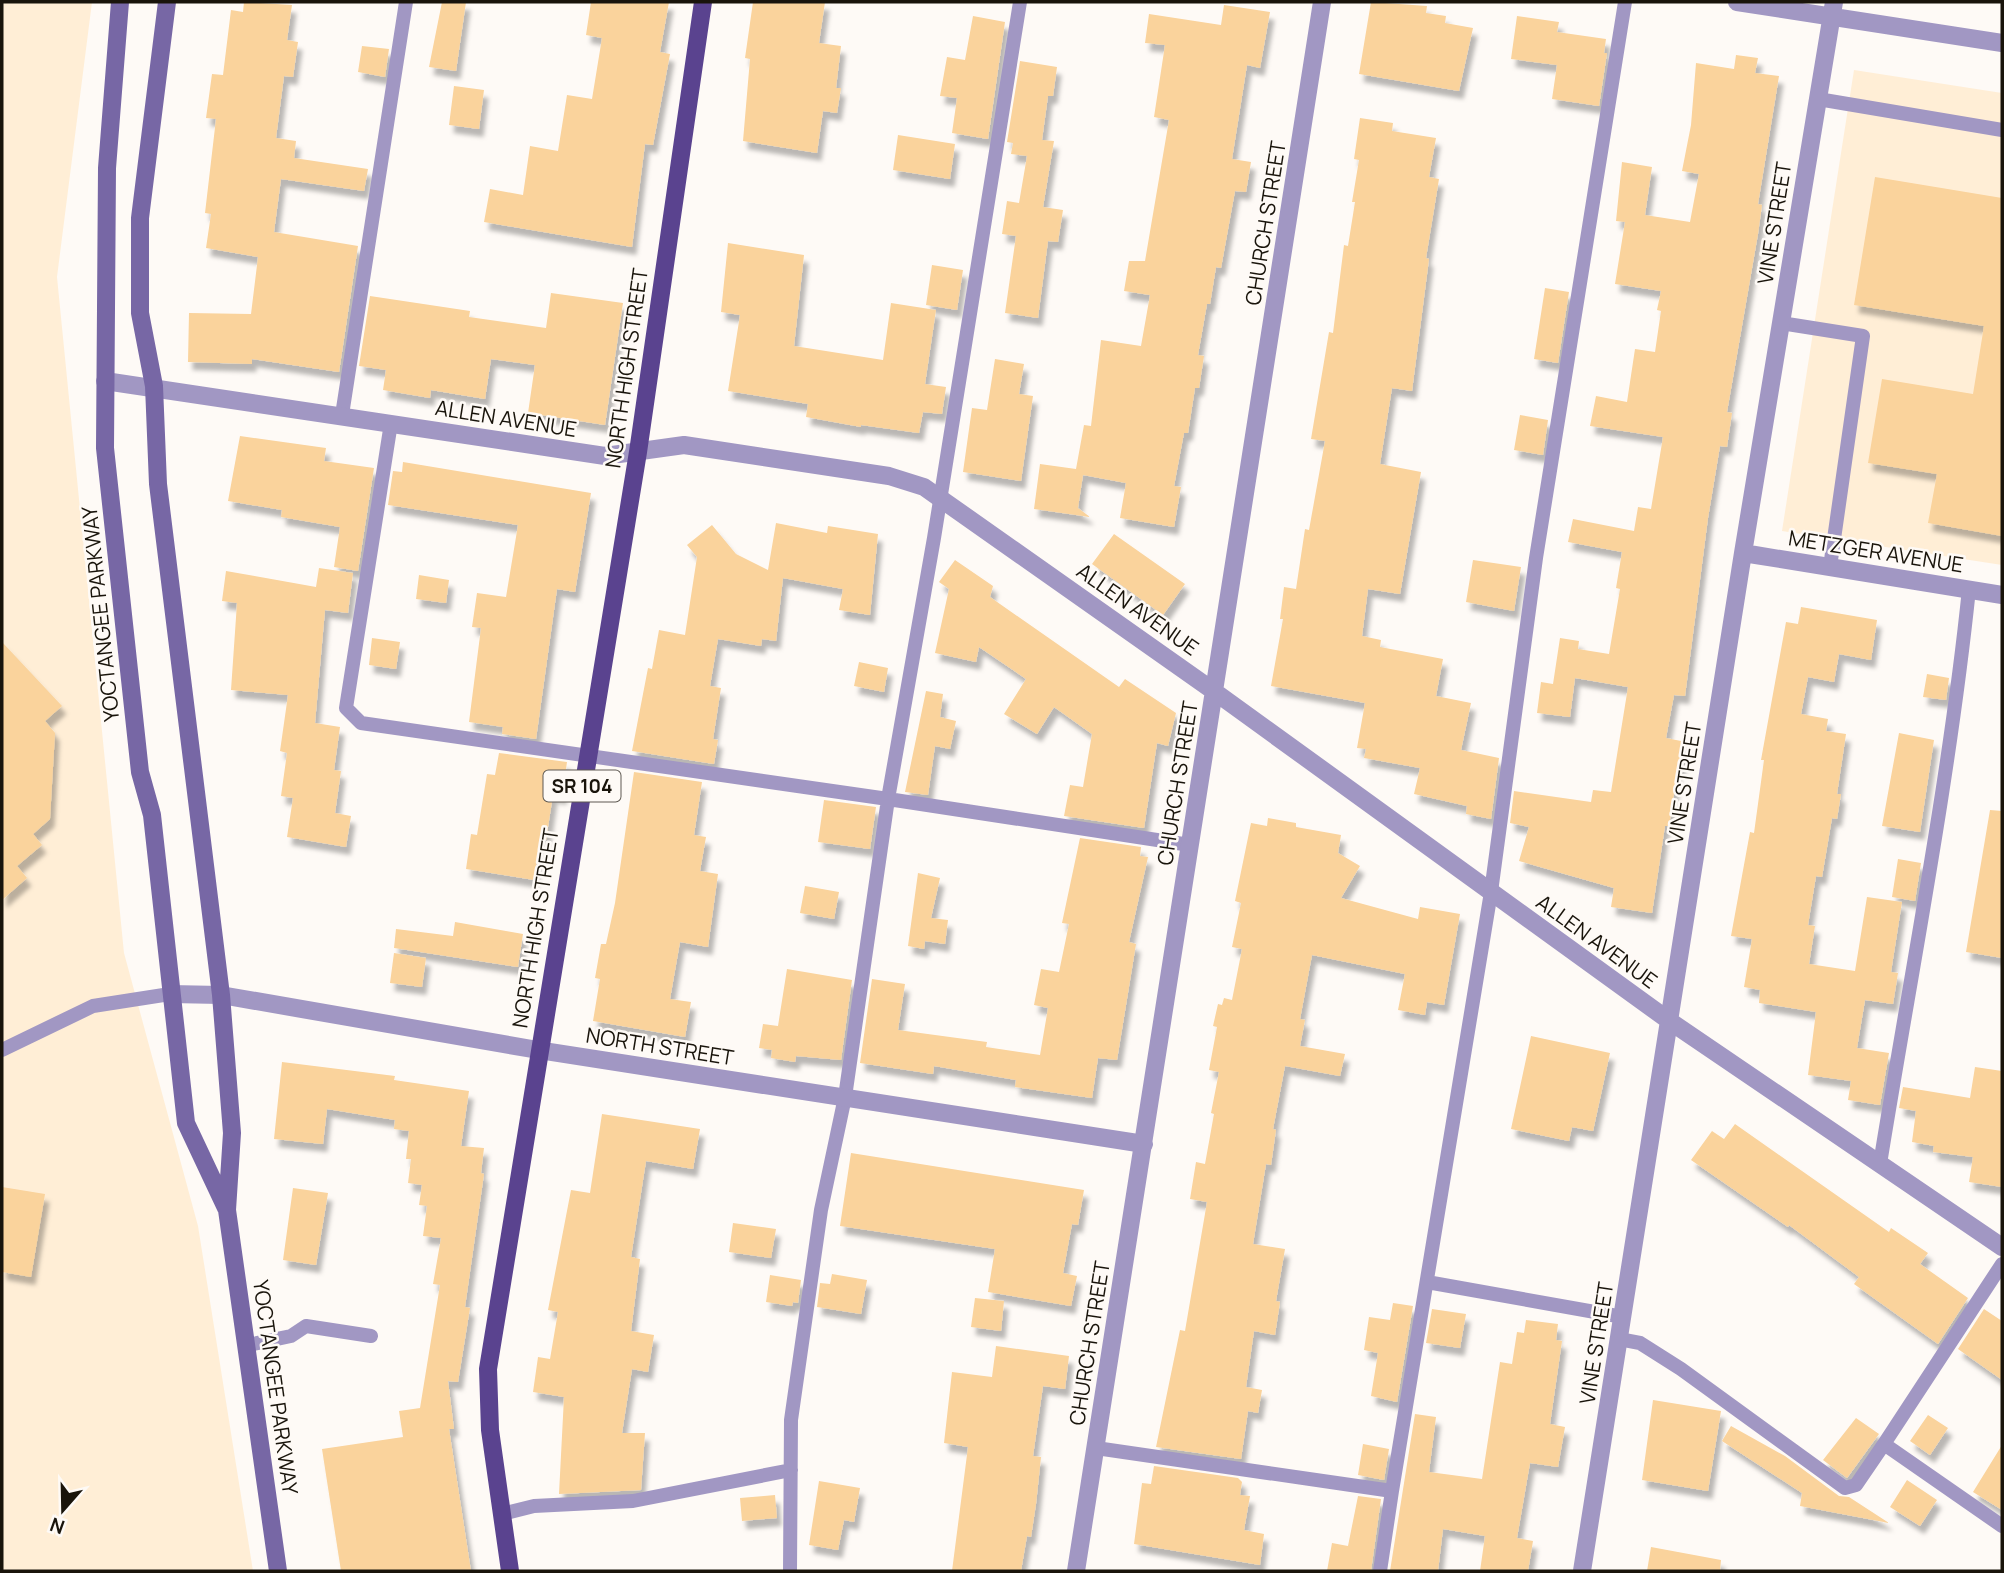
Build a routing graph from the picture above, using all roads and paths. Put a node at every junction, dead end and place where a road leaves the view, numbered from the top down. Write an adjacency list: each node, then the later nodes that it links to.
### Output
1 (120, 2): 14 (street, YOCTANGEE PARKWAY)
2 (167, 2): 15 (street, YOCTANGEE PARKWAY)
3 (406, 2): 16 (lane)
4 (703, 2): 18 (main road, NORTH HIGH STREET / SR 104)
5 (1020, 2): 19 (lane)
6 (1322, 2): 24 (street, CHURCH STREET)
7 (1625, 2): 28 (lane)
8 (1737, 2): 9 (street)
9 (1833, 10): 10 (street); 11 (street, VINE STREET)
10 (2002, 43)
11 (1818, 99): 12 (lane); 13 (street, VINE STREET)
12 (2002, 130)
13 (1781, 323): 20 (street, VINE STREET); 21 (lane)
14 (105, 381): 15 (street, ALLEN AVENUE); 29 (street, YOCTANGEE PARKWAY)
15 (154, 386): 16 (street, ALLEN AVENUE); 30 (street, YOCTANGEE PARKWAY)
16 (342, 415): 17 (street, ALLEN AVENUE)
17 (391, 423): 18 (street, ALLEN AVENUE); 25 (lane)
18 (638, 452): 19 (street, ALLEN AVENUE); 25 (main road, NORTH HIGH STREET / SR 104)
19 (940, 497): 24 (street, ALLEN AVENUE); 26 (lane)
20 (1743, 553): 21 (street, METZGER AVENUE); 31 (street, VINE STREET)
21 (1830, 567): 22 (street, METZGER AVENUE)
22 (1969, 589): 23 (street, METZGER AVENUE); 36 (lane)
23 (2002, 595)
24 (1215, 692): 27 (street, CHURCH STREET); 28 (street, ALLEN AVENUE)
25 (587, 754): 26 (lane); 33 (main road, NORTH HIGH STREET / SR 104)
26 (888, 799): 27 (lane); 34 (lane)
27 (1190, 845): 35 (street, CHURCH STREET)
28 (1491, 892): 31 (street, ALLEN AVENUE); 40 (lane)
29 (170, 994): 30 (street, NORTH STREET); 32 (lane); 37 (street, YOCTANGEE PARKWAY)
30 (221, 995): 33 (street, NORTH STREET); 37 (street, YOCTANGEE PARKWAY)
31 (1671, 1022): 36 (street, ALLEN AVENUE); 41 (street, VINE STREET)
32 (2, 1050)
33 (538, 1050): 34 (street, NORTH STREET); 49 (main road, NORTH HIGH STREET / SR 104)
34 (845, 1097): 35 (street, NORTH STREET); 47 (lane)
35 (1144, 1144): 46 (street, CHURCH STREET)
36 (1880, 1164): 38 (street, ALLEN AVENUE)
37 (227, 1210): 44 (street, YOCTANGEE PARKWAY)
38 (2002, 1247)
39 (2002, 1264): 45 (lane)
40 (1427, 1282): 41 (lane); 48 (lane)
41 (1623, 1317): 43 (street, VINE STREET)
42 (371, 1336): 44 (lane)
43 (1619, 1339): 45 (lane); 56 (street, VINE STREET)
44 (248, 1345): 51 (street, YOCTANGEE PARKWAY)
45 (1884, 1444): 50 (lane)
46 (1096, 1448): 48 (lane); 54 (street, CHURCH STREET)
47 (791, 1470): 49 (lane); 53 (lane)
48 (1392, 1491): 55 (lane)
49 (502, 1514): 52 (main road, NORTH HIGH STREET / SR 104)
50 (2002, 1526)
51 (278, 1571)
52 (510, 1571)
53 (790, 1571)
54 (1076, 1571)
55 (1380, 1571)
56 (1582, 1571)

